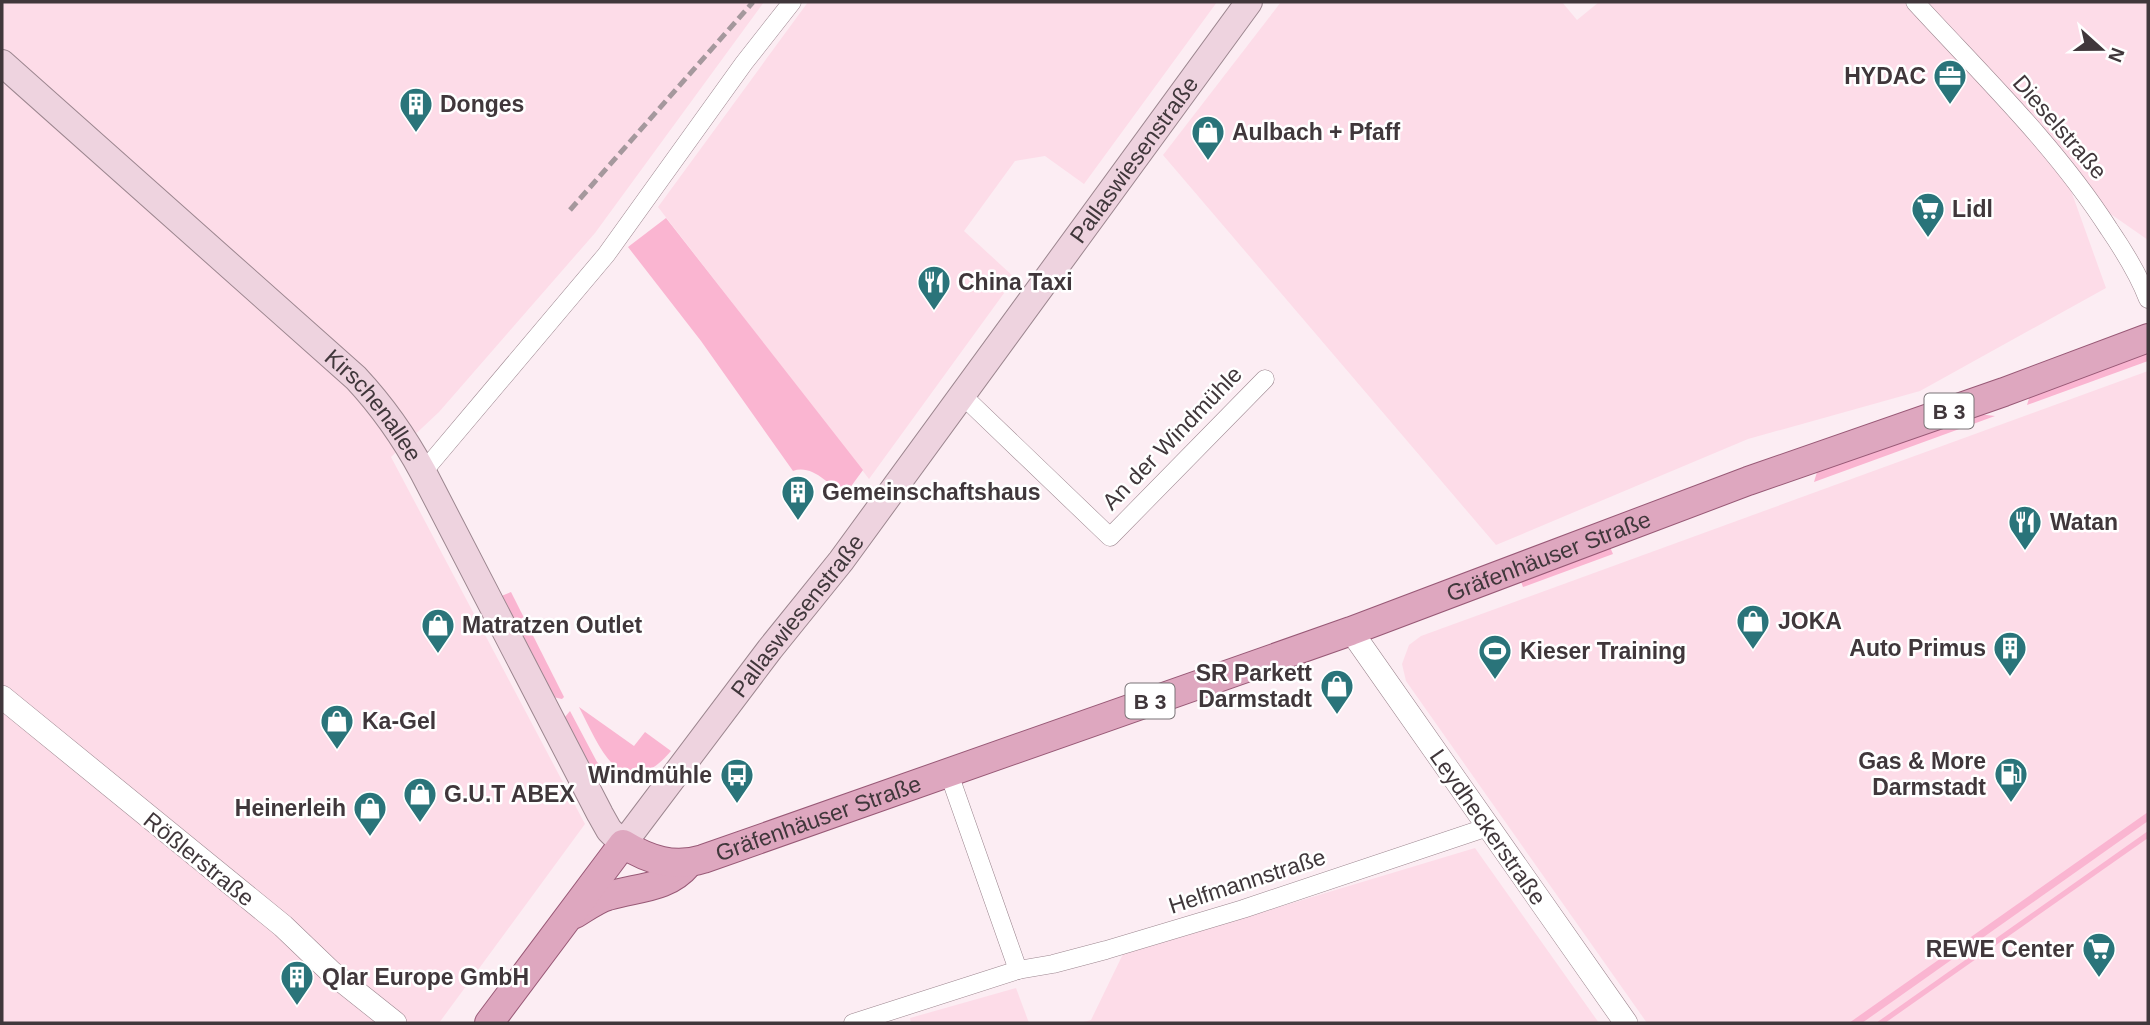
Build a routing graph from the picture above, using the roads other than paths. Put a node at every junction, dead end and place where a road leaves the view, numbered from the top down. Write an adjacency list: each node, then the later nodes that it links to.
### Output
1 (792, 2): 9 (street)
2 (1915, 2): 5 (street, Dieselstraße)
3 (1245, 3): 8 (main road, Pallaswiesenstraße)
4 (2, 63): 9 (main road, Kirschenallee)
5 (2148, 299)
6 (2148, 338): 10 (main road, Gräfenhäuser Straße / B 3)
7 (1265, 379): 8 (street, An der Windmühle)
8 (963, 396): 14 (main road, Pallaswiesenstraße)
9 (423, 472): 14 (main road, Kirschenallee)
10 (1351, 631): 12 (main road, Gräfenhäuser Straße / B 3); 13 (street, Leydheckerstraße)
11 (2, 698): 18 (street, Rößlerstraße)
12 (948, 771): 15 (main road, Gräfenhäuser Straße / B 3); 17 (street, Gräfenhäuser Straße)
13 (1488, 827): 17 (street, Helfmannstraße); 21 (street, Leydheckerstraße)
14 (623, 844): 15 (main road, Gräfenhäuser Straße / B 3); 16 (main road, Pallaswiesenstraße / B 3)
15 (688, 864): 16 (main road, Gräfenhäuser Straße / B 3)
16 (567, 919): 19 (main road, Pallaswiesenstraße / B 3)
17 (1018, 970): 20 (street, Helfmannstraße)
18 (395, 1023)
19 (489, 1023)
20 (853, 1023)
21 (1626, 1023)

